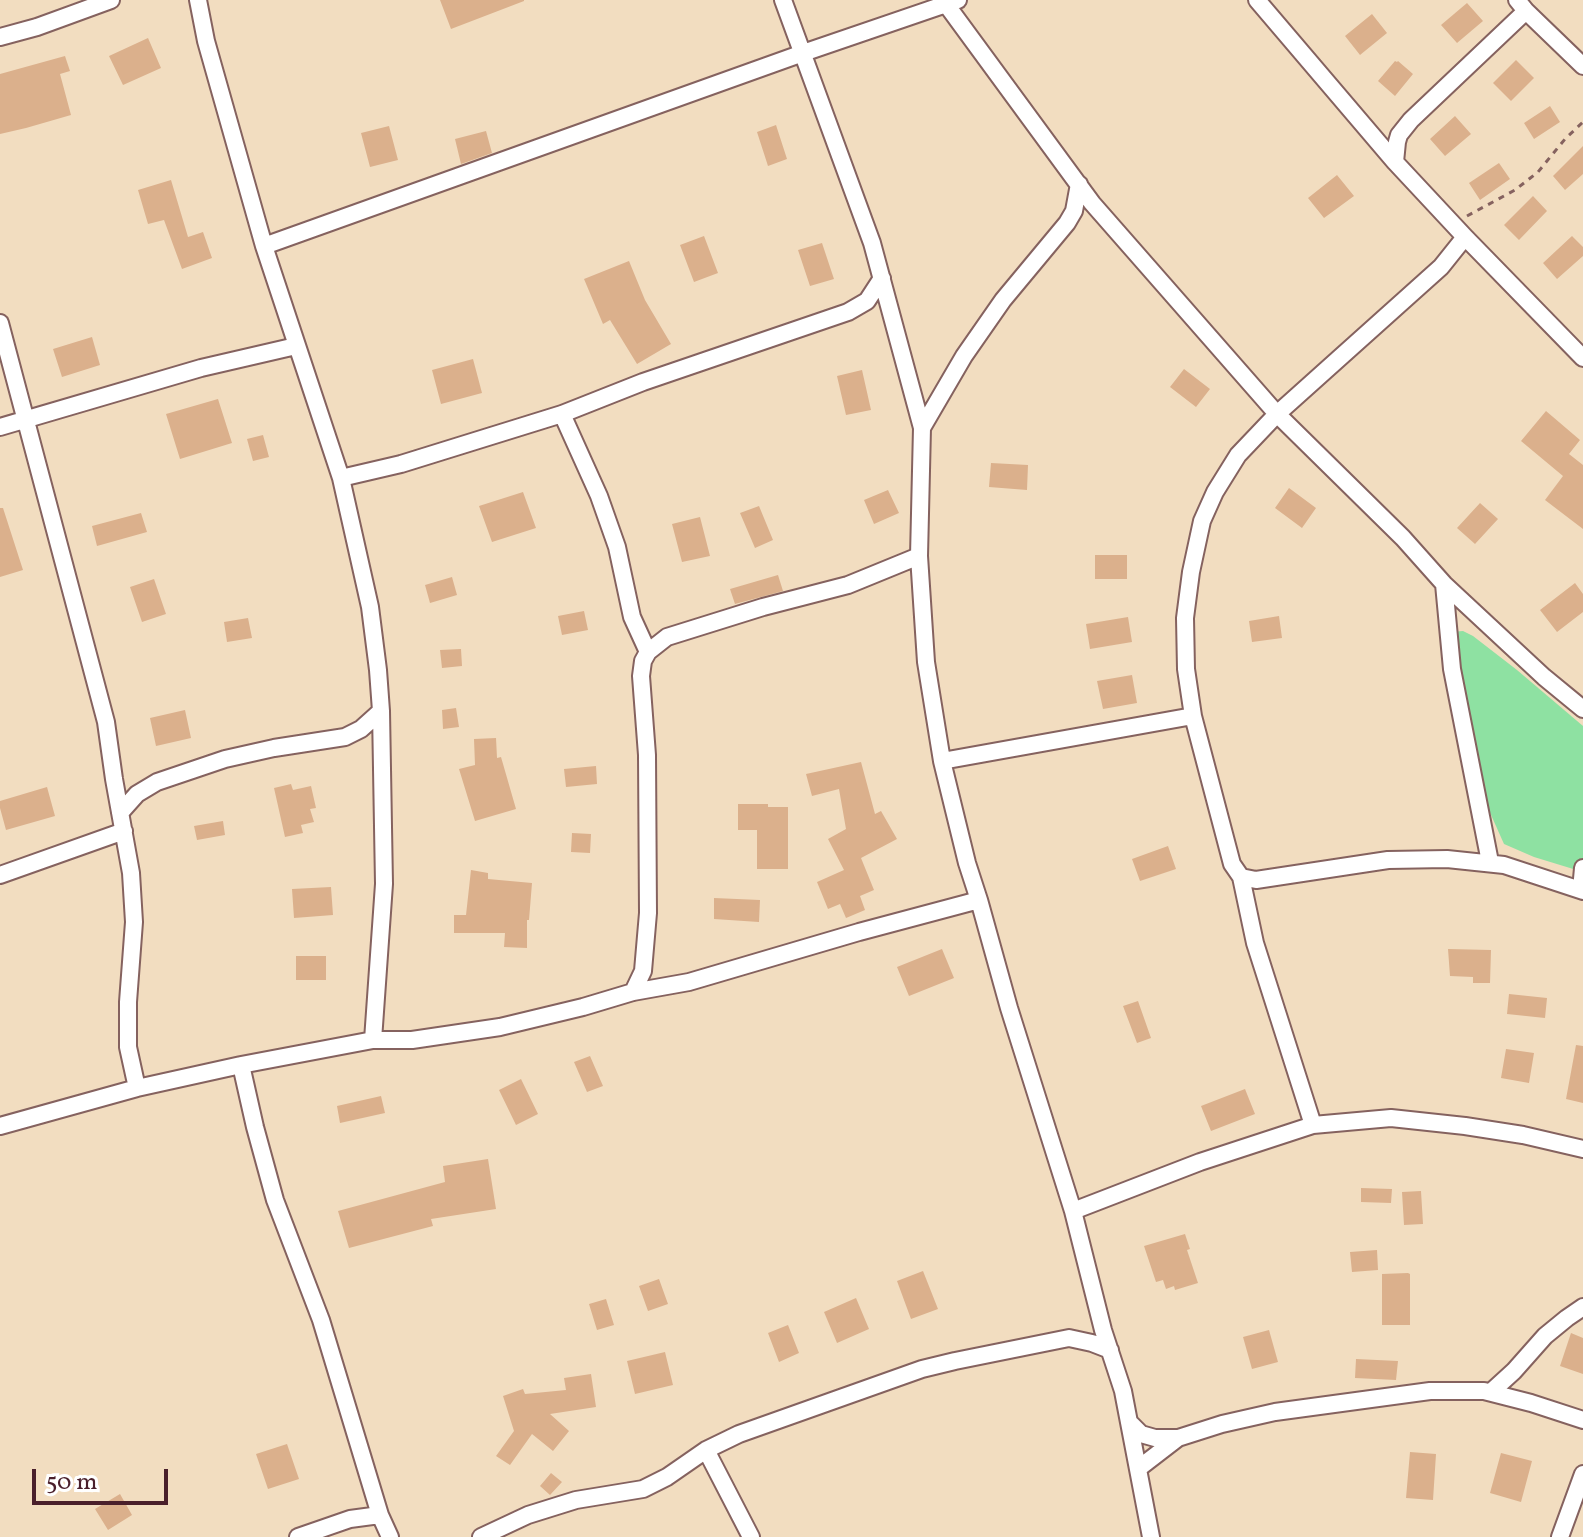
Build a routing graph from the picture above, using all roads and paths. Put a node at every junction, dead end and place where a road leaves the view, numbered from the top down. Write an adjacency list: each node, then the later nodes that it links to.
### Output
1 (111, 0): 7 (street)
2 (198, 0): 14 (street)
3 (783, 0): 8 (street)
4 (1257, 0): 11 (street)
5 (952, 2): 8 (street); 12 (street)
6 (1521, 5): 9 (street); 11 (street)
7 (0, 37)
8 (803, 53): 14 (street); 15 (street)
9 (1583, 66)
10 (1583, 122): 13 (path)
11 (1395, 162): 13 (street)
12 (1079, 184): 20 (street); 23 (street)
13 (1461, 233): 18 (street); 20 (street)
14 (264, 246): 17 (street)
15 (882, 278): 19 (street); 23 (street)
16 (0, 323): 21 (street)
17 (296, 346): 21 (street); 24 (street)
18 (1583, 358)
19 (562, 414): 24 (street); 27 (street)
20 (1277, 414): 26 (street); 30 (street)
21 (26, 420): 22 (street); 32 (street)
22 (0, 427)
23 (922, 428): 25 (street)
24 (341, 478): 29 (street)
25 (919, 556): 27 (street); 31 (street)
26 (1444, 584): 28 (street); 34 (street)
27 (648, 652): 40 (street)
28 (1583, 709)
29 (381, 711): 32 (street); 41 (street)
30 (1193, 716): 31 (street); 37 (street)
31 (942, 761): 39 (street)
32 (120, 813): 33 (street)
33 (124, 831): 36 (street); 43 (street)
34 (1490, 862): 37 (street); 38 (street)
35 (1583, 868): 38 (street)
36 (0, 875)
37 (1241, 877): 44 (street)
38 (1582, 890)
39 (979, 900): 40 (street); 47 (street)
40 (633, 992): 41 (street)
41 (373, 1040): 42 (street)
42 (241, 1065): 43 (street); 59 (street)
43 (137, 1088): 45 (street)
44 (1313, 1125): 46 (street); 47 (street)
45 (0, 1126)
46 (1583, 1149)
47 (1073, 1211): 49 (street)
48 (1583, 1307): 52 (street)
49 (1099, 1316): 50 (street); 51 (street)
50 (1069, 1338): 51 (street); 56 (street)
51 (1110, 1350): 54 (street)
52 (1491, 1392): 53 (street); 55 (street)
53 (1583, 1420)
54 (1131, 1424): 55 (street); 57 (street)
55 (1178, 1438): 57 (street)
56 (706, 1450): 62 (street); 63 (street)
57 (1139, 1468): 64 (street)
58 (1583, 1474): 65 (street)
59 (380, 1515): 60 (street); 61 (street)
60 (298, 1537)
61 (390, 1537)
62 (481, 1537)
63 (751, 1537)
64 (1151, 1537)
65 (1560, 1537)

